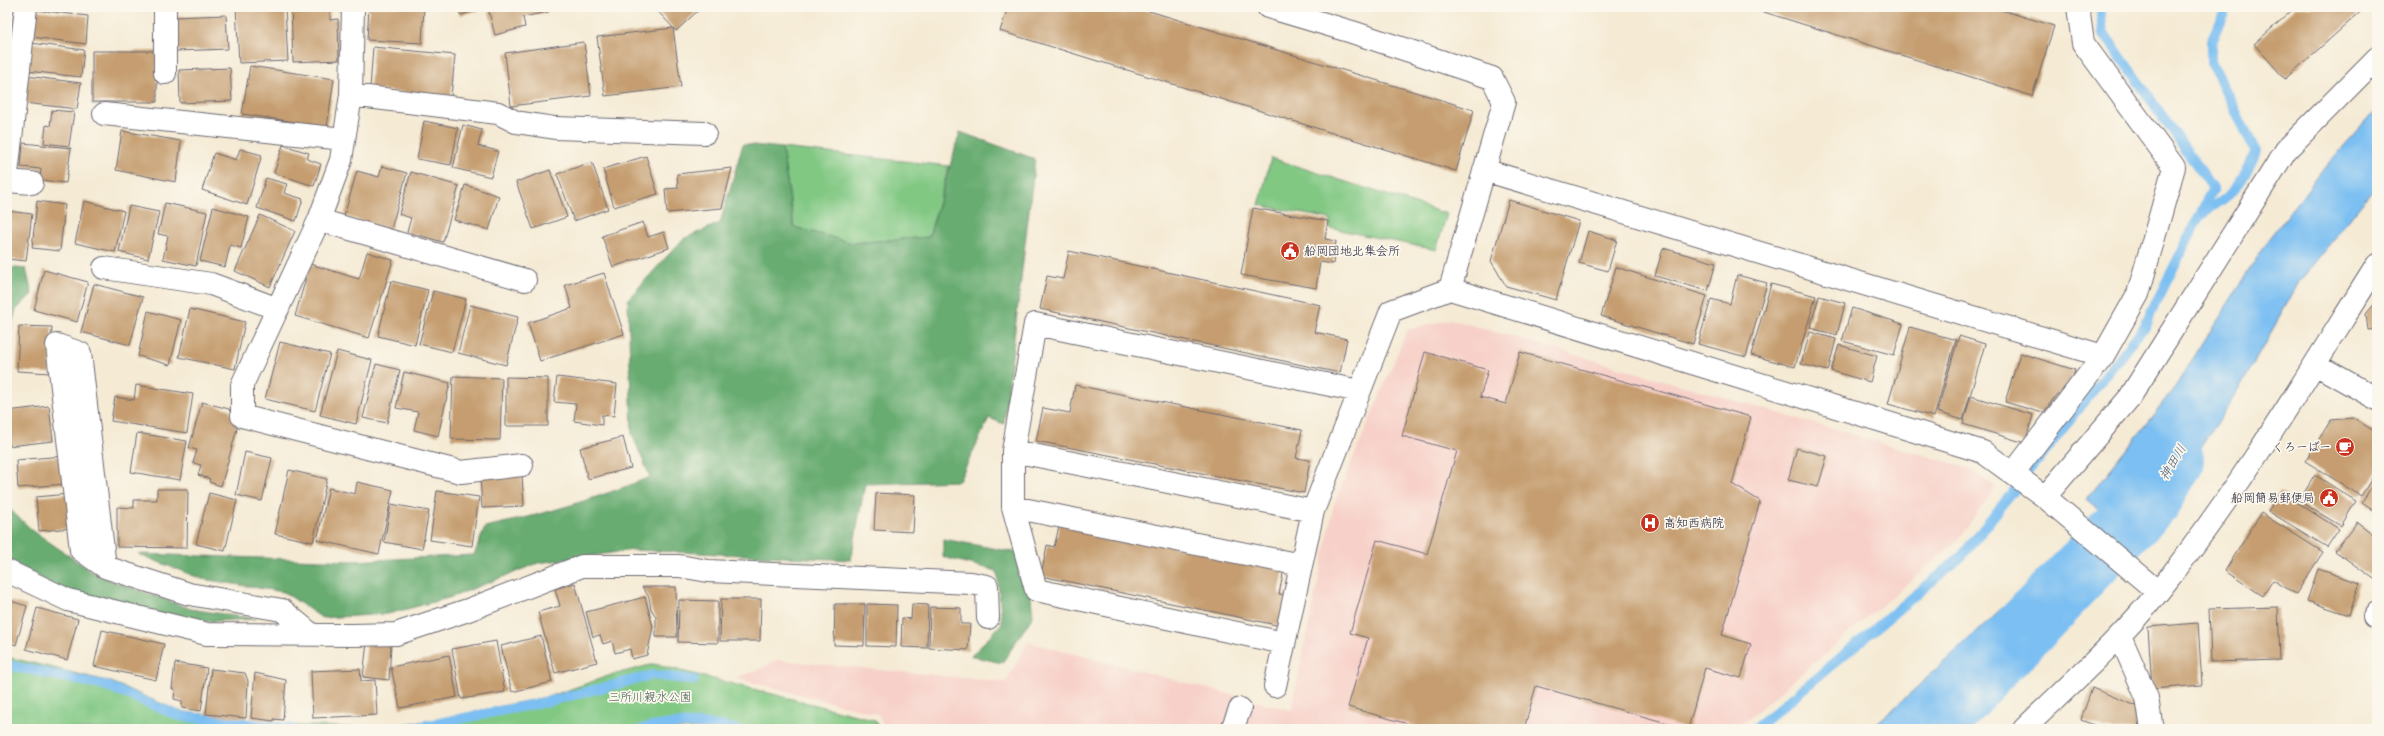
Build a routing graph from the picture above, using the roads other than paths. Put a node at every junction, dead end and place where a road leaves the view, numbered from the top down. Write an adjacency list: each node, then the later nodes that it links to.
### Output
1 (26, 7): 13 (street)
2 (164, 7): 7 (street)
3 (353, 7): 8 (street)
4 (1268, 7): 12 (street)
5 (2078, 7): 22 (street)
6 (2377, 58): 29 (street)
7 (165, 73)
8 (351, 96): 10 (street); 11 (street)
9 (104, 114): 11 (street)
10 (705, 133)
11 (344, 139): 16 (street)
12 (1484, 170): 20 (street); 22 (street)
13 (7, 174)
14 (7, 181): 15 (street)
15 (32, 183)
16 (319, 220): 19 (street); 21 (street)
17 (2377, 265): 23 (street)
18 (104, 268): 21 (street)
19 (525, 280)
20 (1450, 289): 24 (street); 28 (street)
21 (278, 309): 27 (street)
22 (2103, 356): 28 (street)
23 (2315, 364): 25 (street); 35 (street)
24 (1359, 391): 26 (street); 31 (street)
25 (2377, 399)
26 (1014, 451): 30 (street); 31 (street)
27 (522, 465)
28 (2014, 472): 29 (street)
29 (2051, 502): 35 (street)
30 (1013, 507): 32 (street); 39 (street)
31 (1313, 511): 32 (street)
32 (1301, 565): 39 (street)
33 (105, 567): 33 (street); 37 (street)
34 (7, 571): 37 (street)
35 (2150, 586): 38 (street)
36 (988, 618): 37 (street)
37 (311, 634)
38 (2120, 636): 43 (street); 44 (street)
39 (1284, 643): 40 (street)
40 (1275, 686)
41 (1240, 708): 42 (street)
42 (1232, 729)
43 (2024, 729)
44 (2152, 729)

